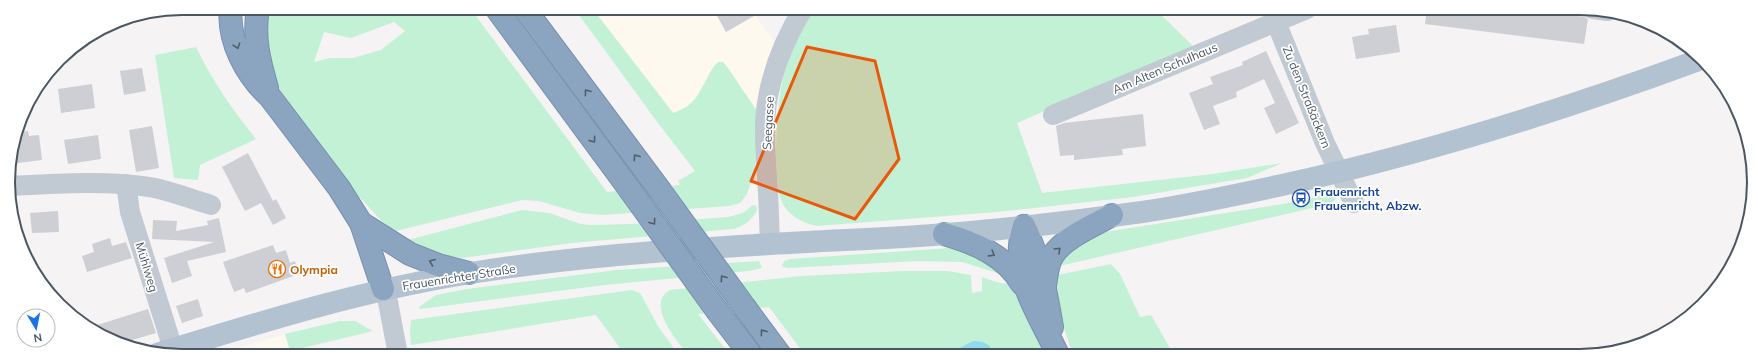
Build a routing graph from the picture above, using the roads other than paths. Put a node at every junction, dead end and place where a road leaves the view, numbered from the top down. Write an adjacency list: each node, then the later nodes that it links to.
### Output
1 (230, 15): 10 (highway, one-way to 10)
2 (257, 15): 10 (highway)
3 (489, 15): 9 (highway)
4 (501, 15): 9 (highway)
5 (529, 15): 29 (highway, one-way to 5, bridge)
6 (799, 15): 21 (street, Seegasse)
7 (1276, 15): 11 (street, Am Alten Schulhaus); 12 (street, Zu den Straßäckern)
8 (1695, 61): 12 (main road, Frauenrichter Straße)
9 (544, 75): 28 (highway, one-way to 28, bridge)
10 (270, 97): 18 (highway)
11 (1053, 115)
12 (1338, 173): 15 (street, Zu den Straßäckern); 17 (main road, Frauenrichter Straße)
13 (126, 184): 14 (street); 16 (street); 25 (street, Mühlweg)
14 (15, 186)
15 (1354, 203)
16 (210, 205)
17 (1112, 215): 19 (main road, Frauenrichter Straße); 24 (highway, one-way to 17)
18 (360, 223): 22 (highway, one-way to 18); 23 (highway)
19 (1024, 226): 20 (main road, Frauenrichter Straße); 24 (highway)
20 (944, 234): 21 (main road, Frauenrichter Straße); 24 (highway, one-way to 24)
21 (770, 244): 22 (main road, Frauenrichter Straße)
22 (469, 273): 23 (main road, Frauenrichter Straße)
23 (383, 289): 26 (main road, Frauenrichter Straße); 27 (street)
24 (1037, 289): 30 (highway)
25 (164, 348)
26 (172, 349)
27 (397, 349)
28 (746, 349)
29 (776, 349)
30 (1054, 349)

